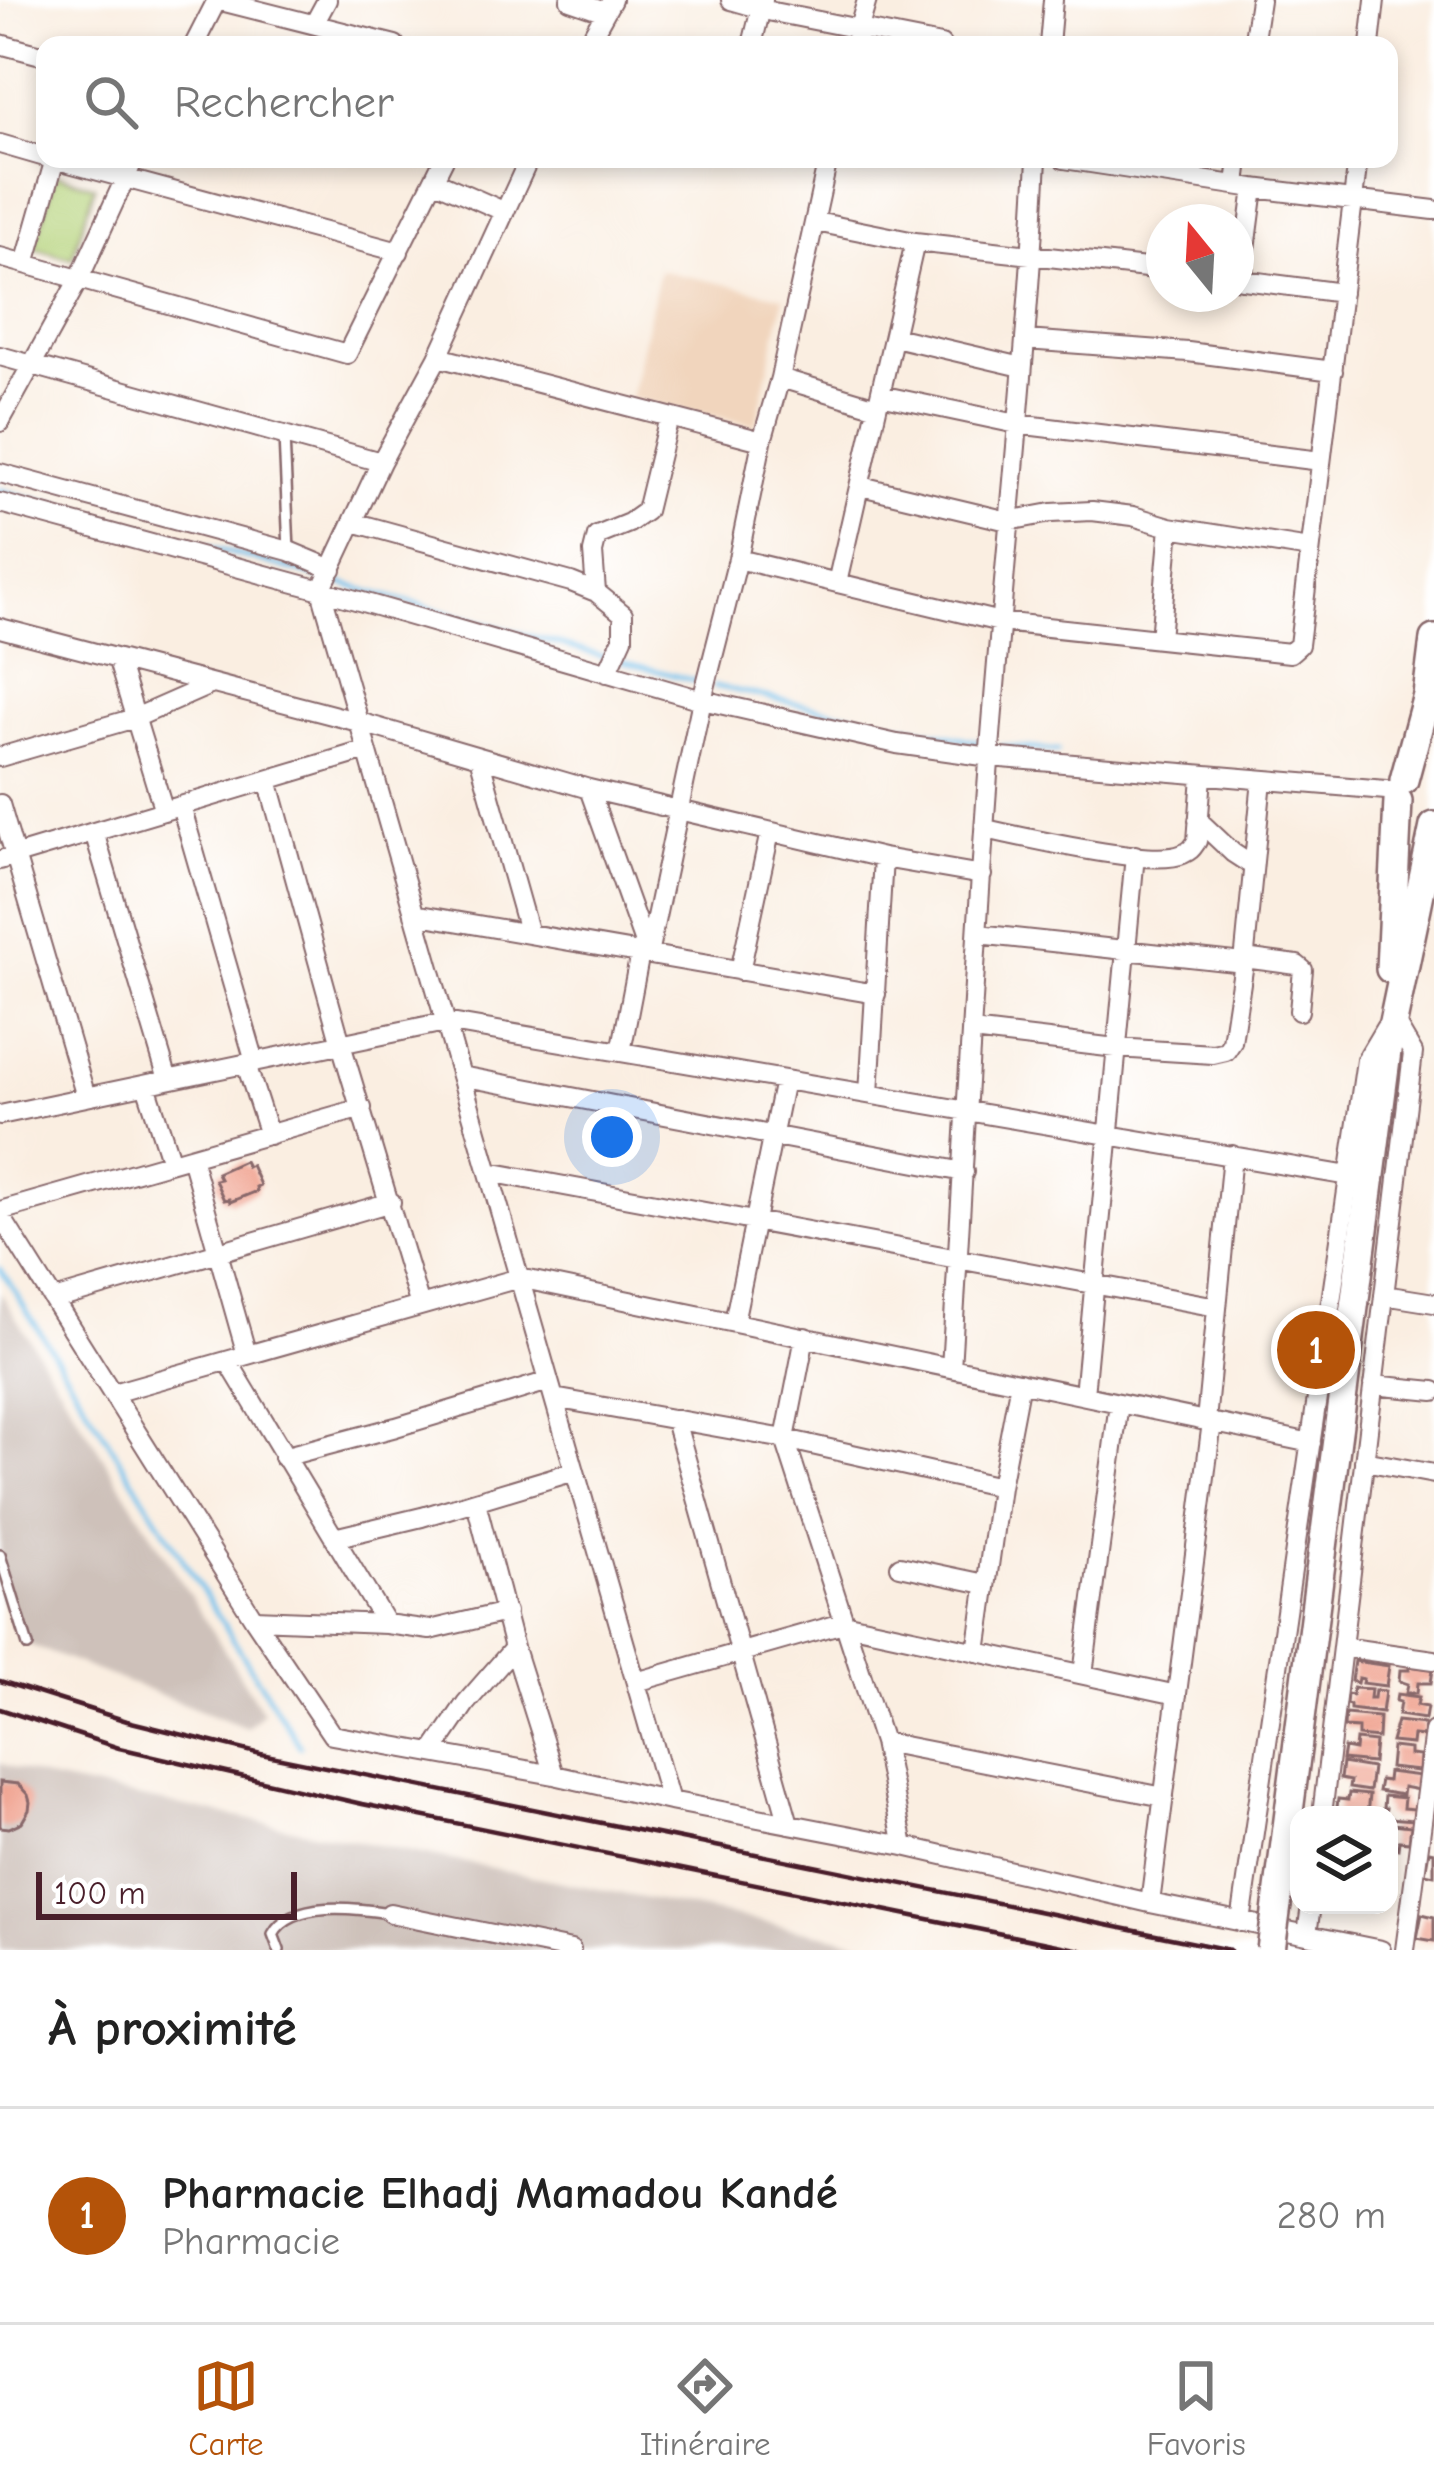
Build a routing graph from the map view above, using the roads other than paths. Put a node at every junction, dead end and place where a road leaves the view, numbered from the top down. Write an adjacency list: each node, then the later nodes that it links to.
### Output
1 (327, 0): 10 (street)
2 (570, 0): 9 (street)
3 (731, 0): 8 (street)
4 (867, 0): 16 (street)
5 (1053, 0): 17 (street)
6 (1260, 0): 18 (street)
7 (1375, 0): 19 (street)
8 (762, 4): 14 (street); 15 (street)
9 (608, 6): 13 (street)
10 (314, 24): 11 (street); 12 (street)
11 (199, 36)
12 (360, 36)
13 (592, 36)
14 (754, 36)
15 (853, 36)
16 (856, 36)
17 (1050, 36)
18 (1254, 36)
19 (1371, 36)
20 (0, 44): 21 (street)
21 (36, 54)
22 (0, 144): 23 (street)
23 (36, 154)
24 (52, 168): 45 (street)
25 (87, 168): 34 (street)
26 (129, 168): 34 (street)
27 (440, 168): 39 (street); 42 (street)
28 (524, 168): 39 (street)
29 (826, 168): 40 (street)
30 (1037, 168): 43 (street)
31 (1124, 168): 35 (street)
32 (1241, 168): 35 (street)
33 (1357, 168): 36 (street)
34 (124, 178): 42 (street); 47 (street)
35 (1245, 186): 36 (street); 37 (street)
36 (1353, 201): 38 (street); 49 (street)
37 (1244, 204)
38 (1434, 210)
39 (503, 211): 53 (street)
40 (816, 221): 41 (street); 57 (street)
41 (915, 242): 43 (street); 50 (street)
42 (399, 252): 47 (street)
43 (1032, 254): 46 (street); 51 (street)
44 (0, 257): 45 (street)
45 (25, 264): 47 (street)
46 (1146, 268)
47 (79, 279): 54 (street)
48 (1254, 281): 49 (street)
49 (1342, 293): 56 (street)
50 (894, 337): 55 (street); 58 (street)
51 (1026, 340): 55 (street); 56 (street)
52 (0, 356): 54 (street)
53 (438, 357): 59 (street); 65 (street)
54 (32, 365): 60 (street); 62 (street)
55 (1022, 367): 61 (street)
56 (1333, 371): 64 (street)
57 (780, 378): 58 (street); 63 (street)
58 (879, 401): 61 (street); 67 (street)
59 (669, 417): 63 (street); 78 (street)
60 (0, 422)
61 (1017, 424): 64 (street); 69 (street)
62 (284, 435): 65 (street); 73 (lane)
63 (762, 441): 74 (street)
64 (1321, 461): 72 (street)
65 (381, 462): 70 (street)
66 (0, 473): 73 (street)
67 (860, 486): 69 (street); 76 (street)
68 (0, 503): 77 (street)
69 (1008, 521): 71 (street); 79 (street)
70 (353, 522): 75 (street); 78 (street)
71 (1170, 527): 72 (street); 81 (street)
72 (1310, 549): 81 (street)
73 (289, 551): 75 (street)
74 (738, 559): 76 (street); 86 (street)
75 (332, 569): 77 (street)
76 (836, 583): 79 (street)
77 (321, 590): 84 (street); 88 (street)
78 (596, 592): 84 (street)
79 (1000, 622): 81 (street); 92 (street)
80 (0, 628): 83 (street)
81 (1160, 639)
82 (1434, 639): 98 (street)
83 (118, 661): 85 (street); 87 (street)
84 (607, 673): 86 (street)
85 (210, 685): 87 (street); 88 (street)
86 (702, 700): 92 (street); 101 (street)
87 (135, 718): 90 (street); 100 (street)
88 (359, 722): 89 (street); 91 (street)
89 (367, 750): 95 (street); 112 (street)
90 (0, 757)
91 (479, 757): 97 (street); 113 (street)
92 (990, 757): 94 (street); 104 (street)
93 (1434, 772): 98 (street)
94 (1202, 776): 96 (street); 102 (street)
95 (268, 780): 100 (street); 124 (street)
96 (1262, 780): 98 (street); 110 (street)
97 (589, 789): 101 (street); 116 (street)
98 (1400, 791): 103 (street); 123 (street)
99 (0, 804): 108 (street)
100 (172, 808): 105 (street); 127 (street)
101 (680, 811): 106 (street); 116 (street)
102 (1198, 820): 107 (street); 110 (street)
103 (1434, 823): 123 (street)
104 (985, 829): 107 (street); 111 (street)
105 (94, 832): 108 (street); 129 (street)
106 (770, 832): 109 (street); 118 (street)
107 (1135, 855): 115 (street)
108 (8, 858): 134 (street)
109 (883, 858): 111 (street); 119 (street)
110 (1253, 866): 117 (street)
111 (982, 875): 114 (street)
112 (414, 914): 113 (street); 121 (street)
113 (529, 934): 116 (street)
114 (979, 934): 115 (street); 122 (street)
115 (1125, 950): 117 (street); 125 (street)
116 (644, 954): 118 (street); 126 (street)
117 (1244, 960): 120 (street); 125 (street)
118 (740, 970): 119 (street)
119 (876, 994): 133 (street)
120 (1299, 1011)
121 (445, 1022): 124 (street); 126 (street); 128 (street)
122 (972, 1031): 125 (street); 136 (street)
123 (1389, 1031): 145 (street); 153 (street); 212 (street, bridge)
124 (340, 1044): 127 (street); 135 (street)
125 (1116, 1048): 140 (street)
126 (621, 1052): 130 (street)
127 (250, 1063): 129 (street); 138 (street)
128 (461, 1076): 139 (street); 143 (street)
129 (168, 1080): 131 (street)
130 (784, 1080): 133 (street); 139 (street)
131 (146, 1085): 134 (street); 142 (street)
132 (0, 1093): 137 (street)
133 (869, 1094): 136 (street)
134 (86, 1097): 137 (street)
135 (362, 1108): 138 (street); 146 (street)
136 (967, 1112): 140 (street); 144 (street)
137 (3, 1114)
138 (269, 1135): 142 (street)
139 (772, 1135): 144 (street); 148 (street)
140 (1108, 1135): 141 (street); 152 (street)
141 (1232, 1156): 145 (street); 157 (street)
142 (181, 1160): 147 (street); 149 (street)
143 (489, 1172): 148 (street); 151 (street)
144 (964, 1172): 150 (street)
145 (1349, 1176): 172 (street)
146 (391, 1202): 149 (street); 156 (street)
147 (0, 1213): 154 (street)
148 (754, 1221): 150 (street); 158 (street)
149 (218, 1252): 154 (street); 160 (street)
150 (958, 1259): 152 (street); 161 (street)
151 (519, 1278): 156 (street); 158 (street); 164 (street)
152 (1095, 1284): 157 (street); 167 (street)
153 (1384, 1295): 155 (street); 163 (street)
154 (54, 1300): 166 (street)
155 (1434, 1303)
156 (421, 1306): 160 (street)
157 (1217, 1306): 170 (street)
158 (734, 1322): 159 (street)
159 (805, 1337): 161 (street); 171 (street)
160 (238, 1358): 166 (street); 173 (street)
161 (951, 1368): 162 (street)
162 (1020, 1382): 167 (street); 177 (street)
163 (1373, 1385): 165 (street); 174 (street)
164 (552, 1390): 169 (street); 173 (street); 175 (street)
165 (1434, 1391)
166 (113, 1393): 184 (street)
167 (1084, 1395): 168 (street)
168 (1119, 1402): 170 (street); 193 (street)
169 (675, 1420): 171 (street); 190 (street)
170 (1209, 1422): 172 (street); 195 (street)
171 (785, 1439): 177 (street); 185 (street)
172 (1311, 1443): 208 (street)
173 (283, 1457): 179 (street)
174 (1364, 1461): 176 (street); 188 (street)
175 (575, 1472): 178 (street); 194 (street)
176 (1434, 1474)
177 (1000, 1487): 182 (street)
178 (476, 1502): 179 (street); 183 (street)
179 (334, 1538): 186 (street)
180 (0, 1555): 187 (lane)
181 (900, 1566): 182 (street)
182 (986, 1584): 191 (street)
183 (506, 1612): 186 (street); 189 (street)
184 (254, 1619): 186 (street); 198 (street)
185 (843, 1623): 190 (street); 191 (street); 197 (street)
186 (386, 1624)
187 (28, 1646)
188 (1342, 1647): 192 (street); 202 (street)
189 (514, 1648): 198 (street); 199 (street)
190 (740, 1652): 194 (street); 203 (street)
191 (977, 1652): 193 (street)
192 (1434, 1660)
193 (1083, 1674): 195 (street)
194 (636, 1682): 201 (street)
195 (1177, 1695): 200 (street)
196 (1434, 1731): 214 (street)
197 (883, 1742): 200 (street); 204 (street)
198 (432, 1753): 199 (street)
199 (554, 1775): 201 (street)
200 (1164, 1797): 205 (street)
201 (670, 1801): 203 (street)
202 (1323, 1806)
203 (789, 1824): 204 (street)
204 (904, 1846): 205 (street)
205 (1150, 1903): 208 (street)
206 (390, 1913): 210 (lane); 211 (street)
207 (1310, 1914): 209 (street)
208 (1241, 1922): 209 (street)
209 (1307, 1935): 213 (street)
210 (279, 1950)
211 (571, 1950)
212 (1270, 1950)
213 (1381, 1950)
214 (1405, 1950)

